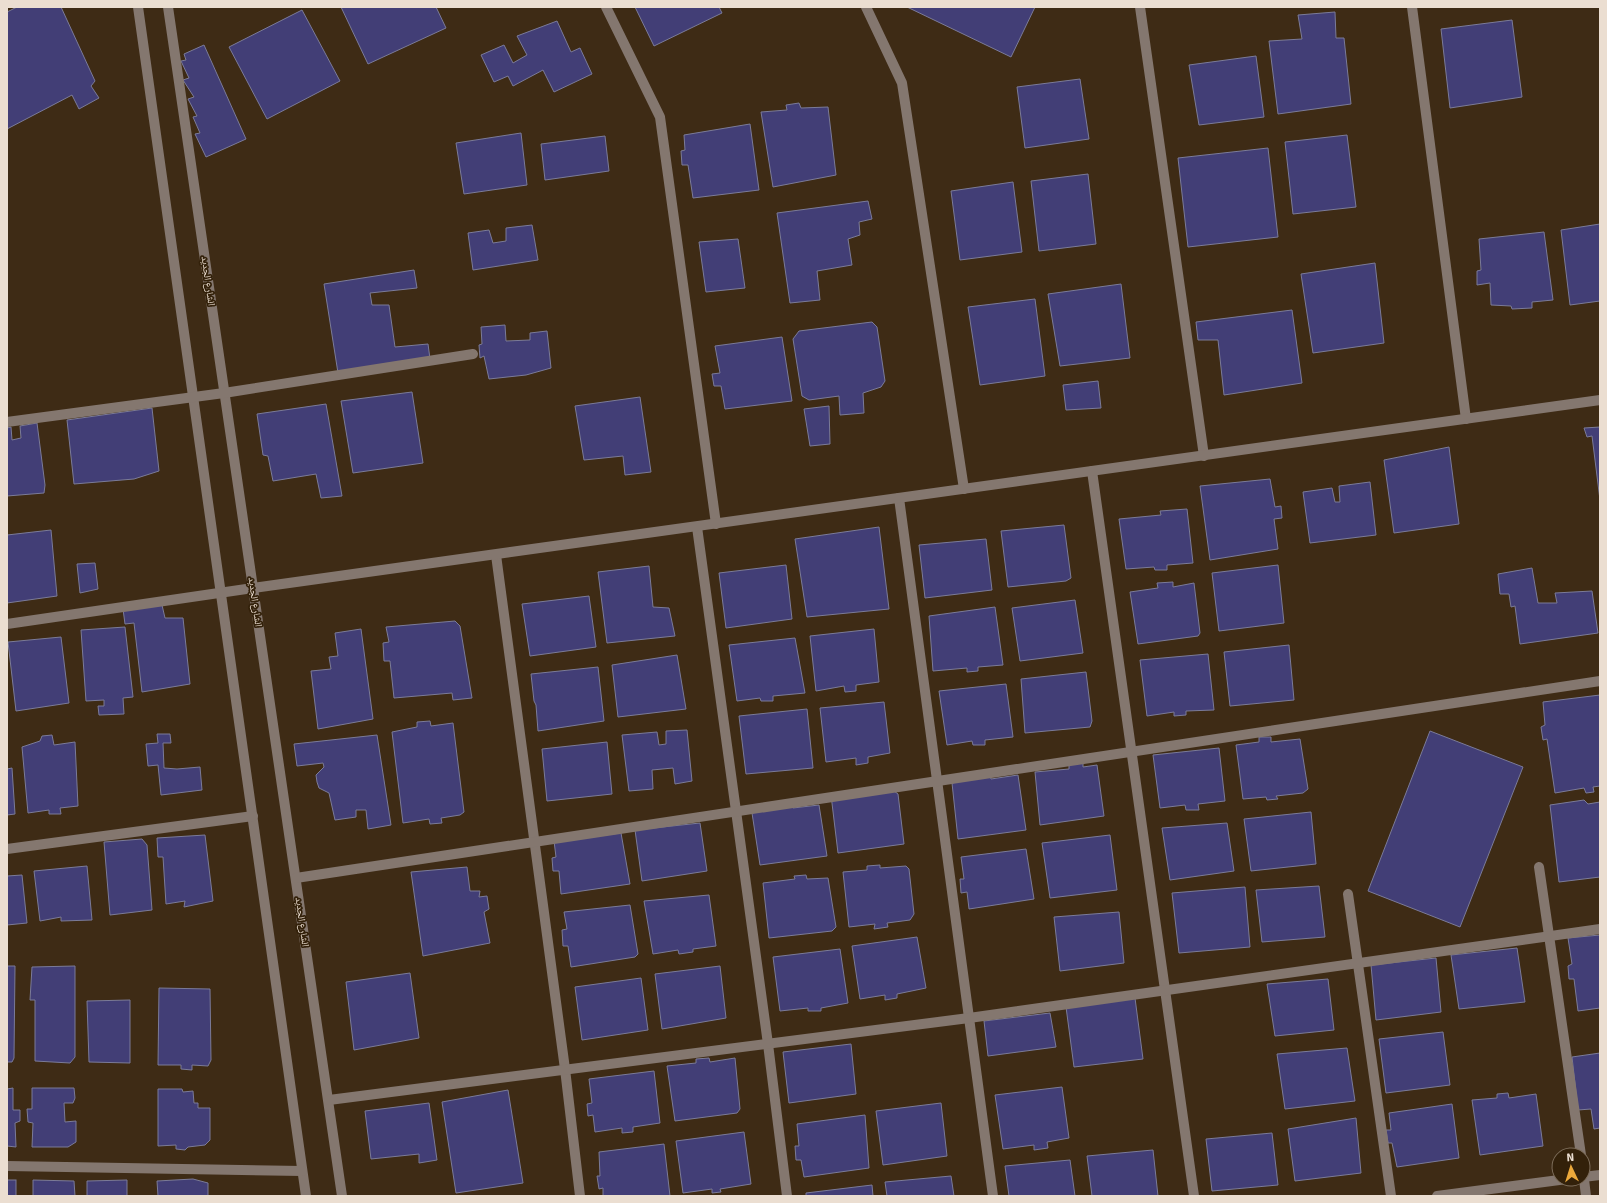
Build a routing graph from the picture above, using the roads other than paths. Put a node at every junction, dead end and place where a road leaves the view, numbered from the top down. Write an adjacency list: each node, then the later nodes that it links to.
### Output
1 (138, 7): 9 (street)
2 (168, 7): 8 (street, الشارع الجديد)
3 (606, 7): 17 (street)
4 (866, 7): 15 (street)
5 (1140, 7): 13 (street)
6 (1412, 7): 11 (street)
7 (473, 354): 8 (street)
8 (224, 393): 9 (street); 20 (street, الشارع الجديد)
9 (193, 397): 12 (street); 21 (street)
10 (1600, 400): 11 (street)
11 (1466, 419): 13 (street)
12 (7, 422)
13 (1204, 456): 14 (street)
14 (1092, 471): 15 (street); 24 (street)
15 (964, 489): 16 (street)
16 (899, 498): 17 (street); 25 (street)
17 (716, 524): 18 (street)
18 (697, 527): 19 (street); 26 (street)
19 (496, 555): 20 (street); 28 (street)
20 (252, 588): 21 (street); 31 (street, الشارع الجديد)
21 (221, 593): 22 (street); 27 (street)
22 (7, 624)
23 (1600, 681): 24 (street)
24 (1131, 752): 25 (street); 36 (street)
25 (937, 781): 26 (street); 37 (street)
26 (735, 812): 28 (street); 38 (street)
27 (253, 816): 29 (street); 43 (street)
28 (535, 842): 31 (street); 39 (street)
29 (7, 848)
30 (1539, 867): 34 (street)
31 (296, 878): 40 (street, الشارع الجديد)
32 (1348, 894): 35 (street)
33 (1600, 929): 34 (street)
34 (1549, 936): 35 (street); 41 (street)
35 (1358, 963): 36 (street); 51 (street)
36 (1165, 990): 37 (street); 50 (street)
37 (970, 1018): 38 (street); 49 (street)
38 (768, 1044): 39 (street); 48 (street)
39 (565, 1069): 40 (street); 47 (street)
40 (329, 1100): 46 (street, الشارع الجديد)
41 (1580, 1147)
42 (7, 1166): 43 (street)
43 (302, 1171): 45 (street)
44 (1551, 1181): 52 (street)
45 (306, 1196)
46 (342, 1196)
47 (580, 1196)
48 (787, 1196)
49 (993, 1196)
50 (1194, 1196)
51 (1391, 1196)
52 (1437, 1196)

